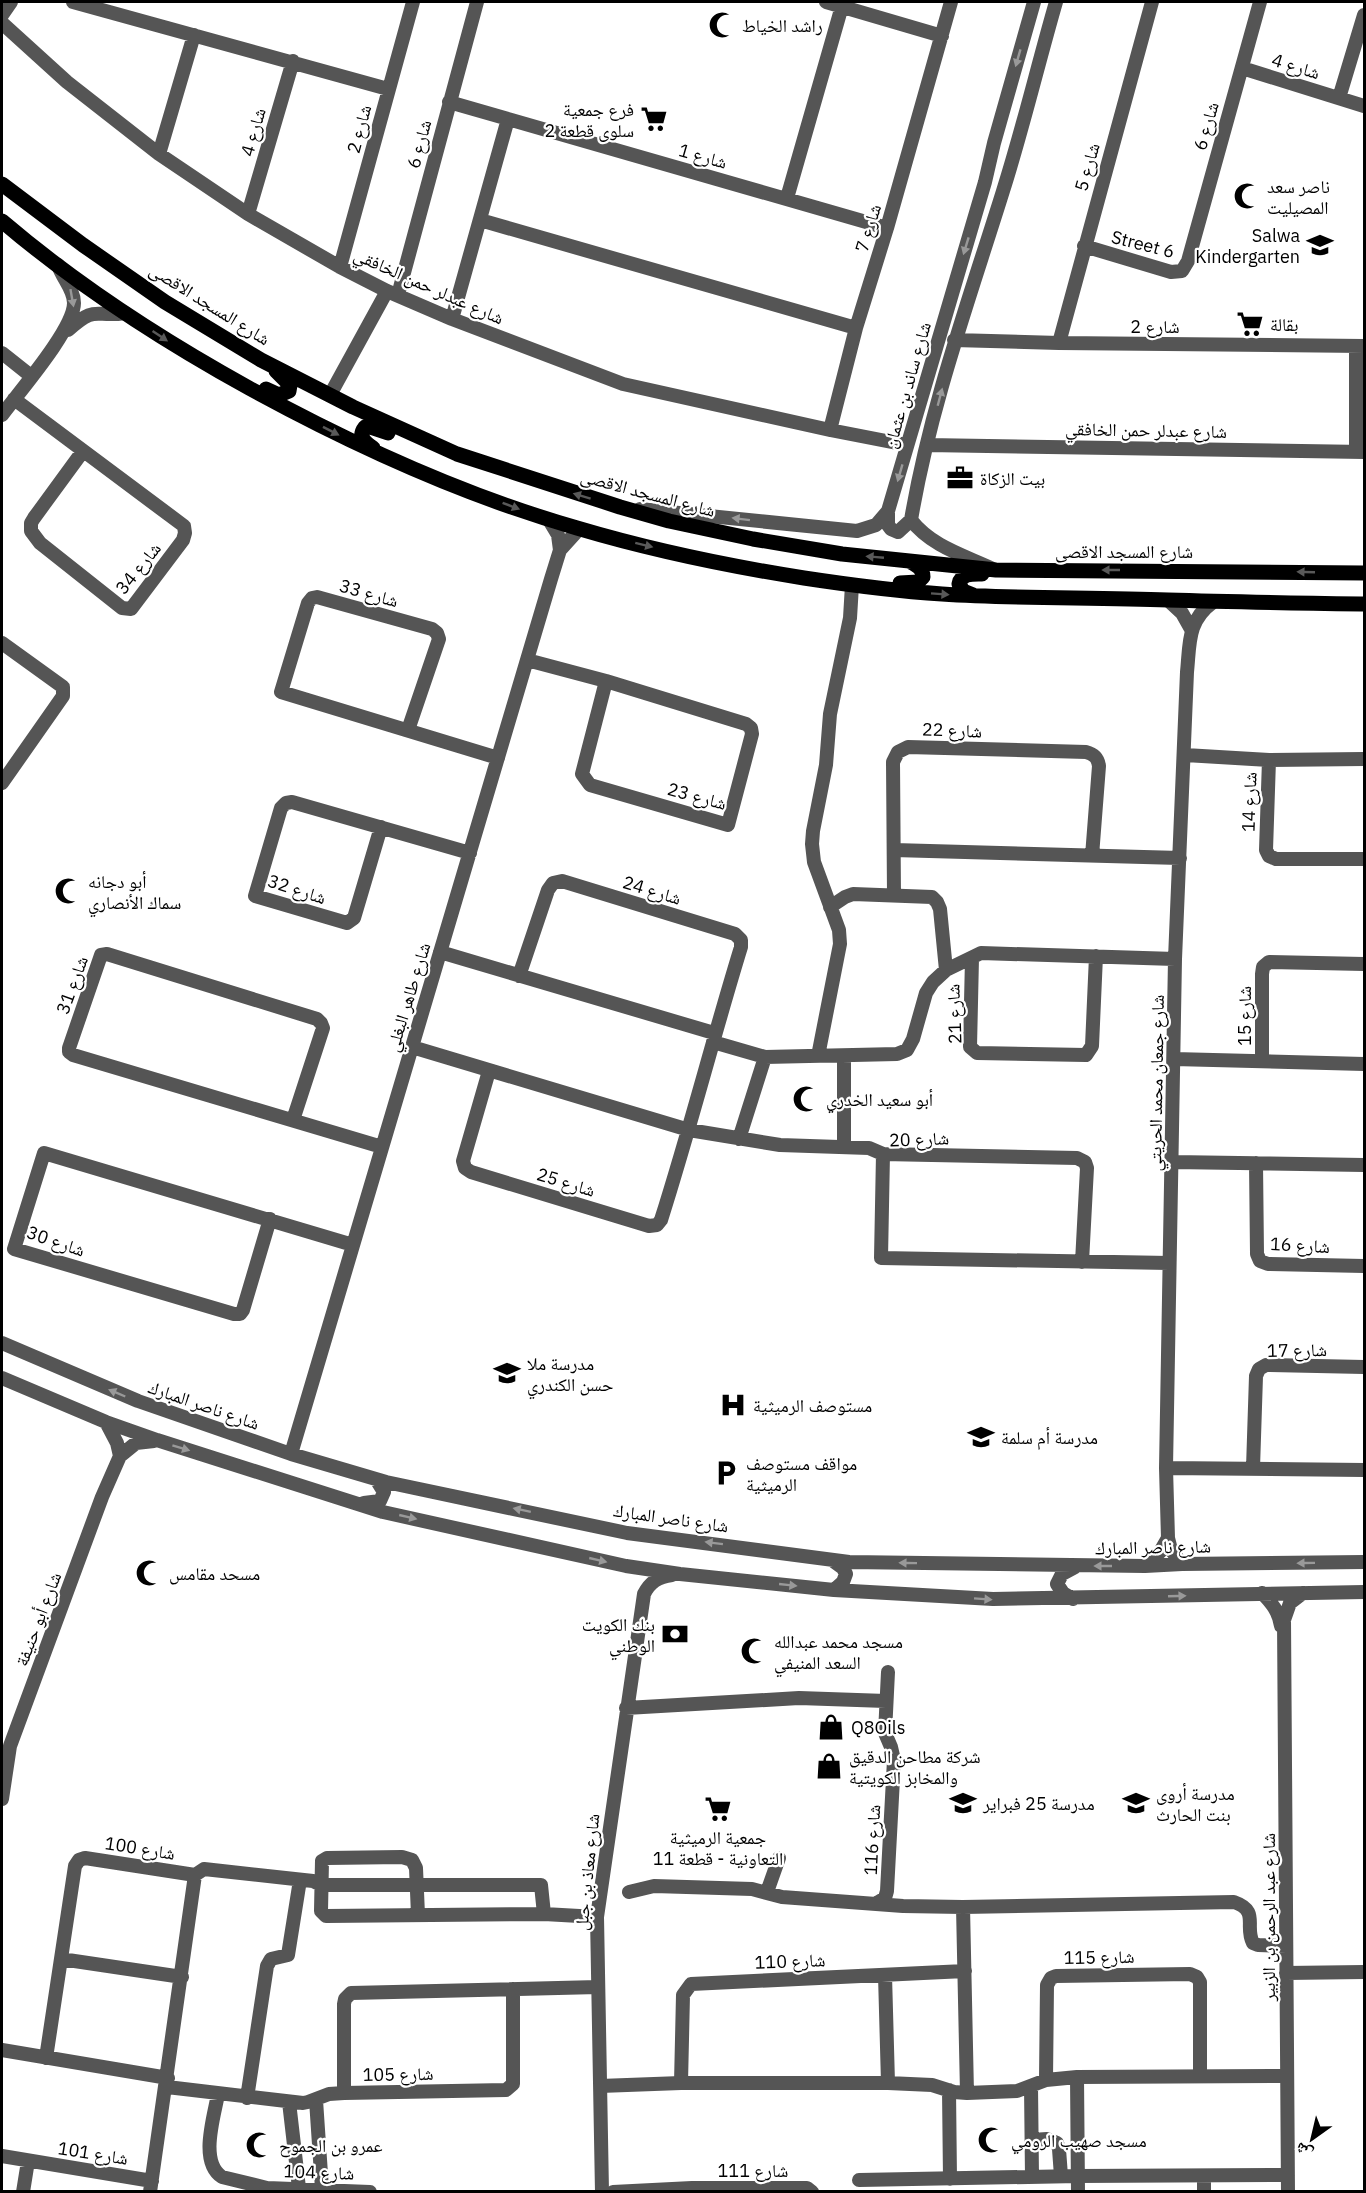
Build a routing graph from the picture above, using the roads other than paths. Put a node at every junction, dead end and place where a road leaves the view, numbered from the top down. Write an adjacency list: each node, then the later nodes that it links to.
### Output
1 (11, 2): 12 (street)
2 (73, 2): 15 (street)
3 (413, 2): 19 (street, شارع 2)
4 (477, 2): 21 (street, شارع 6)
5 (826, 2): 11 (street)
6 (951, 2): 16 (street, شارع 7)
7 (1033, 2): 24 (street, شارع ساند بن عثمان, one-way to 24)
8 (1056, 2): 25 (street, شارع ساند بن عثمان)
9 (1152, 2): 35 (street, شارع 5)
10 (1260, 2): 18 (street, شارع 6)
11 (842, 6): 16 (street); 30 (street)
12 (2, 15)
13 (1365, 15): 20 (street, شارع 4)
14 (2, 23): 26 (street, شارع عبدلر حمن الخافقي)
15 (194, 35): 17 (street); 26 (street)
16 (942, 36): 34 (street, شارع 7)
17 (293, 61): 19 (street); 31 (street, شارع 4)
18 (1242, 69): 20 (street, شارع 4); 36 (street, شارع 6)
19 (388, 89): 38 (street, شارع 2)
20 (1339, 98): 22 (street, شارع 4)
21 (449, 102): 23 (street, شارع 1); 39 (street, شارع 6)
22 (1365, 106)
23 (508, 119): 30 (street, شارع 1); 32 (street)
24 (994, 143): 25 (street); 27 (street, شارع ساند بن عثمان)
25 (1014, 150): 29 (street, شارع ساند بن عثمان)
26 (159, 154): 31 (street, شارع عبدلر حمن الخافقي)
27 (985, 182): 29 (street); 55 (street, شارع ساند بن عثمان, one-way to 55)
28 (2, 184): 49 (main road, شارع المسجد الاقصى)
29 (1004, 189): 44 (street, شارع ساند بن عثمان)
30 (787, 198): 34 (street, شارع 1)
31 (248, 214): 38 (street, شارع عبدلر حمن الخافقي)
32 (480, 220): 41 (street); 42 (street)
33 (2, 221): 37 (main road)
34 (887, 228): 42 (street, شارع 7)
35 (1084, 246): 36 (street, Street 6); 45 (street, شارع 5)
36 (1188, 261)
37 (58, 265): 40 (main road); 43 (street, one-way to 43)
38 (340, 267): 39 (street, شارع عبدلر حمن الخافقي)
39 (392, 293): 41 (street, شارع عبدلر حمن الخافقي); 51 (street, شارع 6)
40 (125, 313): 43 (street); 48 (main road, one-way to 48)
41 (452, 319): 54 (street, شارع عبدلر حمن الخافقي)
42 (855, 328): 54 (street, شارع 7)
43 (64, 332): 50 (street)
44 (954, 340): 45 (street, شارع 2); 56 (street, شارع ساند بن عثمان, one-way to 44)
45 (1059, 343): 46 (street, شارع 2)
46 (1360, 346): 58 (street, شارع 2)
47 (2, 353): 50 (street)
48 (197, 360): 49 (main road); 60 (main road, one-way to 60)
49 (261, 360): 51 (main road, شارع المسجد الاقصى)
50 (31, 376): 52 (street)
51 (330, 395): 59 (main road, شارع المسجد الاقصى)
52 (14, 399): 53 (street); 57 (street, شارع 34)
53 (2, 415)
54 (830, 430): 55 (street, شارع عبدلر حمن الخافقي)
55 (907, 445): 62 (street, شارع ساند بن عثمان, one-way to 62)
56 (927, 445): 58 (street, شارع عبدلر حمن الخافقي); 64 (street, شارع ساند بن عثمان)
57 (83, 451): 57 (street, شارع 34)
58 (1360, 452)
59 (457, 454): 60 (main road); 61 (main road, شارع المسجد الاقصى, one-way to 59)
60 (392, 460): 63 (main road, one-way to 63)
61 (620, 507): 62 (street, one-way to 61); 67 (main road, شارع المسجد الاقصى, one-way to 61)
62 (888, 511): 64 (street)
63 (549, 520): 65 (main road); 66 (street)
64 (911, 520): 68 (street)
65 (579, 529): 66 (street, شارع طاهر البغلي); 71 (main road, one-way to 71)
66 (560, 550): 80 (street, شارع طاهر البغلي)
67 (904, 560): 68 (main road, شارع المسجد الاقصى); 71 (main road)
68 (996, 570): 69 (main road, شارع المسجد الاقصى)
69 (1015, 572): 70 (main road, شارع المسجد الاقصى, one-way to 69); 72 (main road)
70 (1365, 573)
71 (855, 585): 72 (main road, one-way to 72); 95 (street)
72 (973, 595): 74 (main road)
73 (1365, 599): 76 (main road)
74 (1168, 600): 75 (main road); 78 (street)
75 (1213, 602): 76 (main road); 78 (street)
76 (1345, 604): 77 (main road)
77 (1365, 604)
78 (1191, 628): 83 (street, شارع جمعان محمد الحريتي)
79 (2, 643): 87 (street)
80 (527, 660): 81 (street, شارع 23); 84 (street, شارع طاهر البغلي)
81 (606, 681): 81 (street, شارع 23)
82 (408, 730): 82 (street, شارع 33); 84 (street, شارع 33)
83 (1185, 755): 85 (street, شارع 14); 92 (street, شارع جمعان محمد الحريتي)
84 (498, 758): 90 (street, شارع طاهر البغلي)
85 (1269, 759): 86 (street, شارع 14); 93 (street, شارع 14)
86 (1365, 759)
87 (4, 776)
88 (381, 827): 88 (street, شارع 32); 90 (street, شارع 32)
89 (894, 850): 91 (street); 91 (street, شارع 22); 94 (street, شارع 22)
90 (470, 853): 96 (street, شارع طاهر البغلي)
91 (1092, 856): 92 (street)
92 (1180, 858): 99 (street, شارع جمعان محمد الحريتي)
93 (1365, 859)
94 (894, 895): 95 (street); 101 (street)
95 (830, 907): 105 (street)
96 (440, 952): 102 (street); 104 (street, شارع طاهر البغلي)
97 (1096, 956): 98 (street, شارع 21); 98 (street, شارع 21); 99 (street, شارع 21)
98 (972, 958): 101 (street)
99 (1175, 959): 108 (street, شارع جمعان محمد الحريتي)
100 (1365, 964): 109 (street, شارع 15)
101 (946, 970): 106 (street)
102 (519, 976): 103 (street); 103 (street, شارع 24)
103 (714, 1038): 107 (street); 112 (street, شارع 24)
104 (412, 1047): 111 (street); 116 (street, شارع طاهر البغلي)
105 (818, 1056): 106 (street); 107 (street)
106 (844, 1056): 117 (street)
107 (765, 1057): 115 (street)
108 (1174, 1059): 109 (street, شارع 15); 119 (street, شارع جمعان محمد الحريتي)
109 (1262, 1061): 110 (street, شارع 15)
110 (1365, 1064)
111 (489, 1071): 114 (street); 114 (street, شارع 25)
112 (703, 1082): 114 (street, شارع 25)
113 (293, 1120): 113 (street, شارع 31); 116 (street, شارع 31)
114 (689, 1130): 115 (street)
115 (740, 1139): 117 (street)
116 (382, 1147): 123 (street, شارع طاهر البغلي)
117 (844, 1147): 118 (street)
118 (883, 1154): 124 (street, شارع 20); 124 (street, شارع 20)
119 (1173, 1162): 120 (street); 125 (street, شارع جمعان محمد الحريتي)
120 (1256, 1163): 121 (street); 126 (street, شارع 16)
121 (1365, 1165)
122 (270, 1219): 122 (street, شارع 30); 123 (street, شارع 30)
123 (353, 1245): 132 (street, شارع طاهر البغلي)
124 (1082, 1263): 125 (street, شارع 20)
125 (1169, 1263): 134 (street, شارع جمعان محمد الحريتي)
126 (1365, 1266)
127 (2, 1342): 132 (street, شارع ناصر المبارك, one-way to 127)
128 (1365, 1367): 135 (street, شارع 17)
129 (2, 1378): 130 (street)
130 (106, 1422): 131 (street); 133 (street)
131 (157, 1440): 133 (street); 138 (street, one-way to 138)
132 (291, 1454): 137 (street, شارع ناصر المبارك)
133 (120, 1456): 157 (street, شارع أبو حنيفة)
134 (1166, 1468): 135 (street); 139 (street, شارع جمعان محمد الحريتي)
135 (1253, 1468): 136 (street)
136 (1365, 1470)
137 (376, 1479): 138 (street); 140 (street, شارع ناصر المبارك, one-way to 137)
138 (359, 1503): 143 (street, one-way to 143)
139 (1168, 1538): 142 (street, شارع جمعان محمد الحريتي); 145 (street)
140 (829, 1558): 144 (street, شارع ناصر المبارك, one-way to 140); 147 (street)
141 (1365, 1562): 142 (street, شارع ناصر المبارك, one-way to 142)
142 (1182, 1564): 145 (street, شارع ناصر المبارك)
143 (626, 1566): 146 (street); 151 (street)
144 (1080, 1566): 145 (street, شارع ناصر المبارك, one-way to 144); 152 (street)
145 (1145, 1566)
146 (680, 1574): 147 (street, one-way to 147); 151 (street)
147 (834, 1590): 152 (street, one-way to 152)
148 (1365, 1592): 150 (street)
149 (1262, 1593): 150 (street); 152 (street, one-way to 149); 153 (street, شارع عبد الرحمن بن الزبير)
150 (1303, 1593): 153 (street, شارع عبد الرحمن بن الزبير)
151 (644, 1594): 156 (street, شارع معاذ بن جبل)
152 (1073, 1599)
153 (1284, 1643): 170 (street, شارع عبد الرحمن بن الزبير)
154 (888, 1672): 155 (street, شارع 116)
155 (886, 1701): 156 (street); 165 (street, شارع 116)
156 (626, 1708): 169 (street, شارع معاذ بن جبل)
157 (2, 1799)
158 (779, 1858): 164 (street)
159 (195, 1875): 160 (street); 171 (street, شارع 100); 176 (street, شارع 100)
160 (300, 1880): 161 (street); 194 (street)
161 (321, 1885): 162 (street); 162 (street); 168 (street)
162 (417, 1885): 167 (street); 168 (street)
163 (629, 1892): 164 (street)
164 (767, 1892): 165 (street)
165 (877, 1903): 166 (street)
166 (963, 1907): 170 (street); 172 (street)
167 (544, 1914): 168 (street); 169 (street)
168 (418, 1915)
169 (597, 1917): 177 (street, شارع معاذ بن جبل)
170 (1286, 1946): 174 (street, شارع عبد الرحمن بن الزبير)
171 (61, 1959): 176 (street); 180 (street, شارع 100)
172 (964, 1971): 175 (street); 192 (street)
173 (1365, 1971): 174 (street)
174 (1286, 1972): 182 (street, شارع عبد الرحمن بن الزبير)
175 (885, 1976): 186 (street, شارع 110); 187 (street)
176 (182, 1977): 185 (street, شارع 100)
177 (598, 1987): 178 (street, شارع 105); 188 (street, شارع معاذ بن جبل)
178 (513, 1989): 191 (street, شارع 105); 191 (street, شارع 105)
179 (2, 2050): 180 (street)
180 (46, 2058): 185 (street)
181 (1200, 2076): 182 (street); 183 (street); 184 (street, شارع 115)
182 (1287, 2076): 200 (street, شارع عبد الرحمن بن الزبير)
183 (1077, 2077): 184 (street); 202 (street)
184 (1046, 2080): 189 (street)
185 (167, 2083): 193 (street); 208 (street, شارع 101)
186 (681, 2083): 187 (street); 188 (street)
187 (888, 2083): 190 (street)
188 (600, 2086): 215 (street, شارع معاذ بن جبل)
189 (1031, 2086): 192 (street); 197 (street)
190 (949, 2090): 192 (street); 205 (street)
191 (344, 2093): 195 (street)
192 (967, 2093)
193 (218, 2094): 194 (street); 211 (street, شارع 104)
194 (247, 2098): 196 (street)
195 (316, 2100): 196 (street); 210 (street)
196 (288, 2102): 209 (street)
197 (1032, 2140): 201 (street); 204 (street)
198 (2, 2156): 199 (street, شارع 101)
199 (28, 2160): 208 (street, شارع 101); 213 (street)
200 (1288, 2175): 203 (street); 220 (street, شارع عبد الرحمن بن الزبير)
201 (1061, 2176): 202 (street); 204 (street)
202 (1078, 2176): 203 (street); 218 (street)
203 (1204, 2176): 219 (street)
204 (1032, 2177): 207 (street)
205 (950, 2179): 206 (street); 207 (street)
206 (859, 2180)
207 (979, 2185)
208 (151, 2186)
209 (299, 2188): 210 (street, شارع 104); 211 (street, شارع 104)
210 (322, 2189): 214 (street, شارع 104)
211 (266, 2190)
212 (692, 2190): 216 (street, شارع 111); 217 (street, شارع 111)
213 (23, 2192)
214 (370, 2192)
215 (602, 2192)
216 (613, 2192)
217 (812, 2192)
218 (1078, 2192)
219 (1204, 2192)
220 (1288, 2192)

